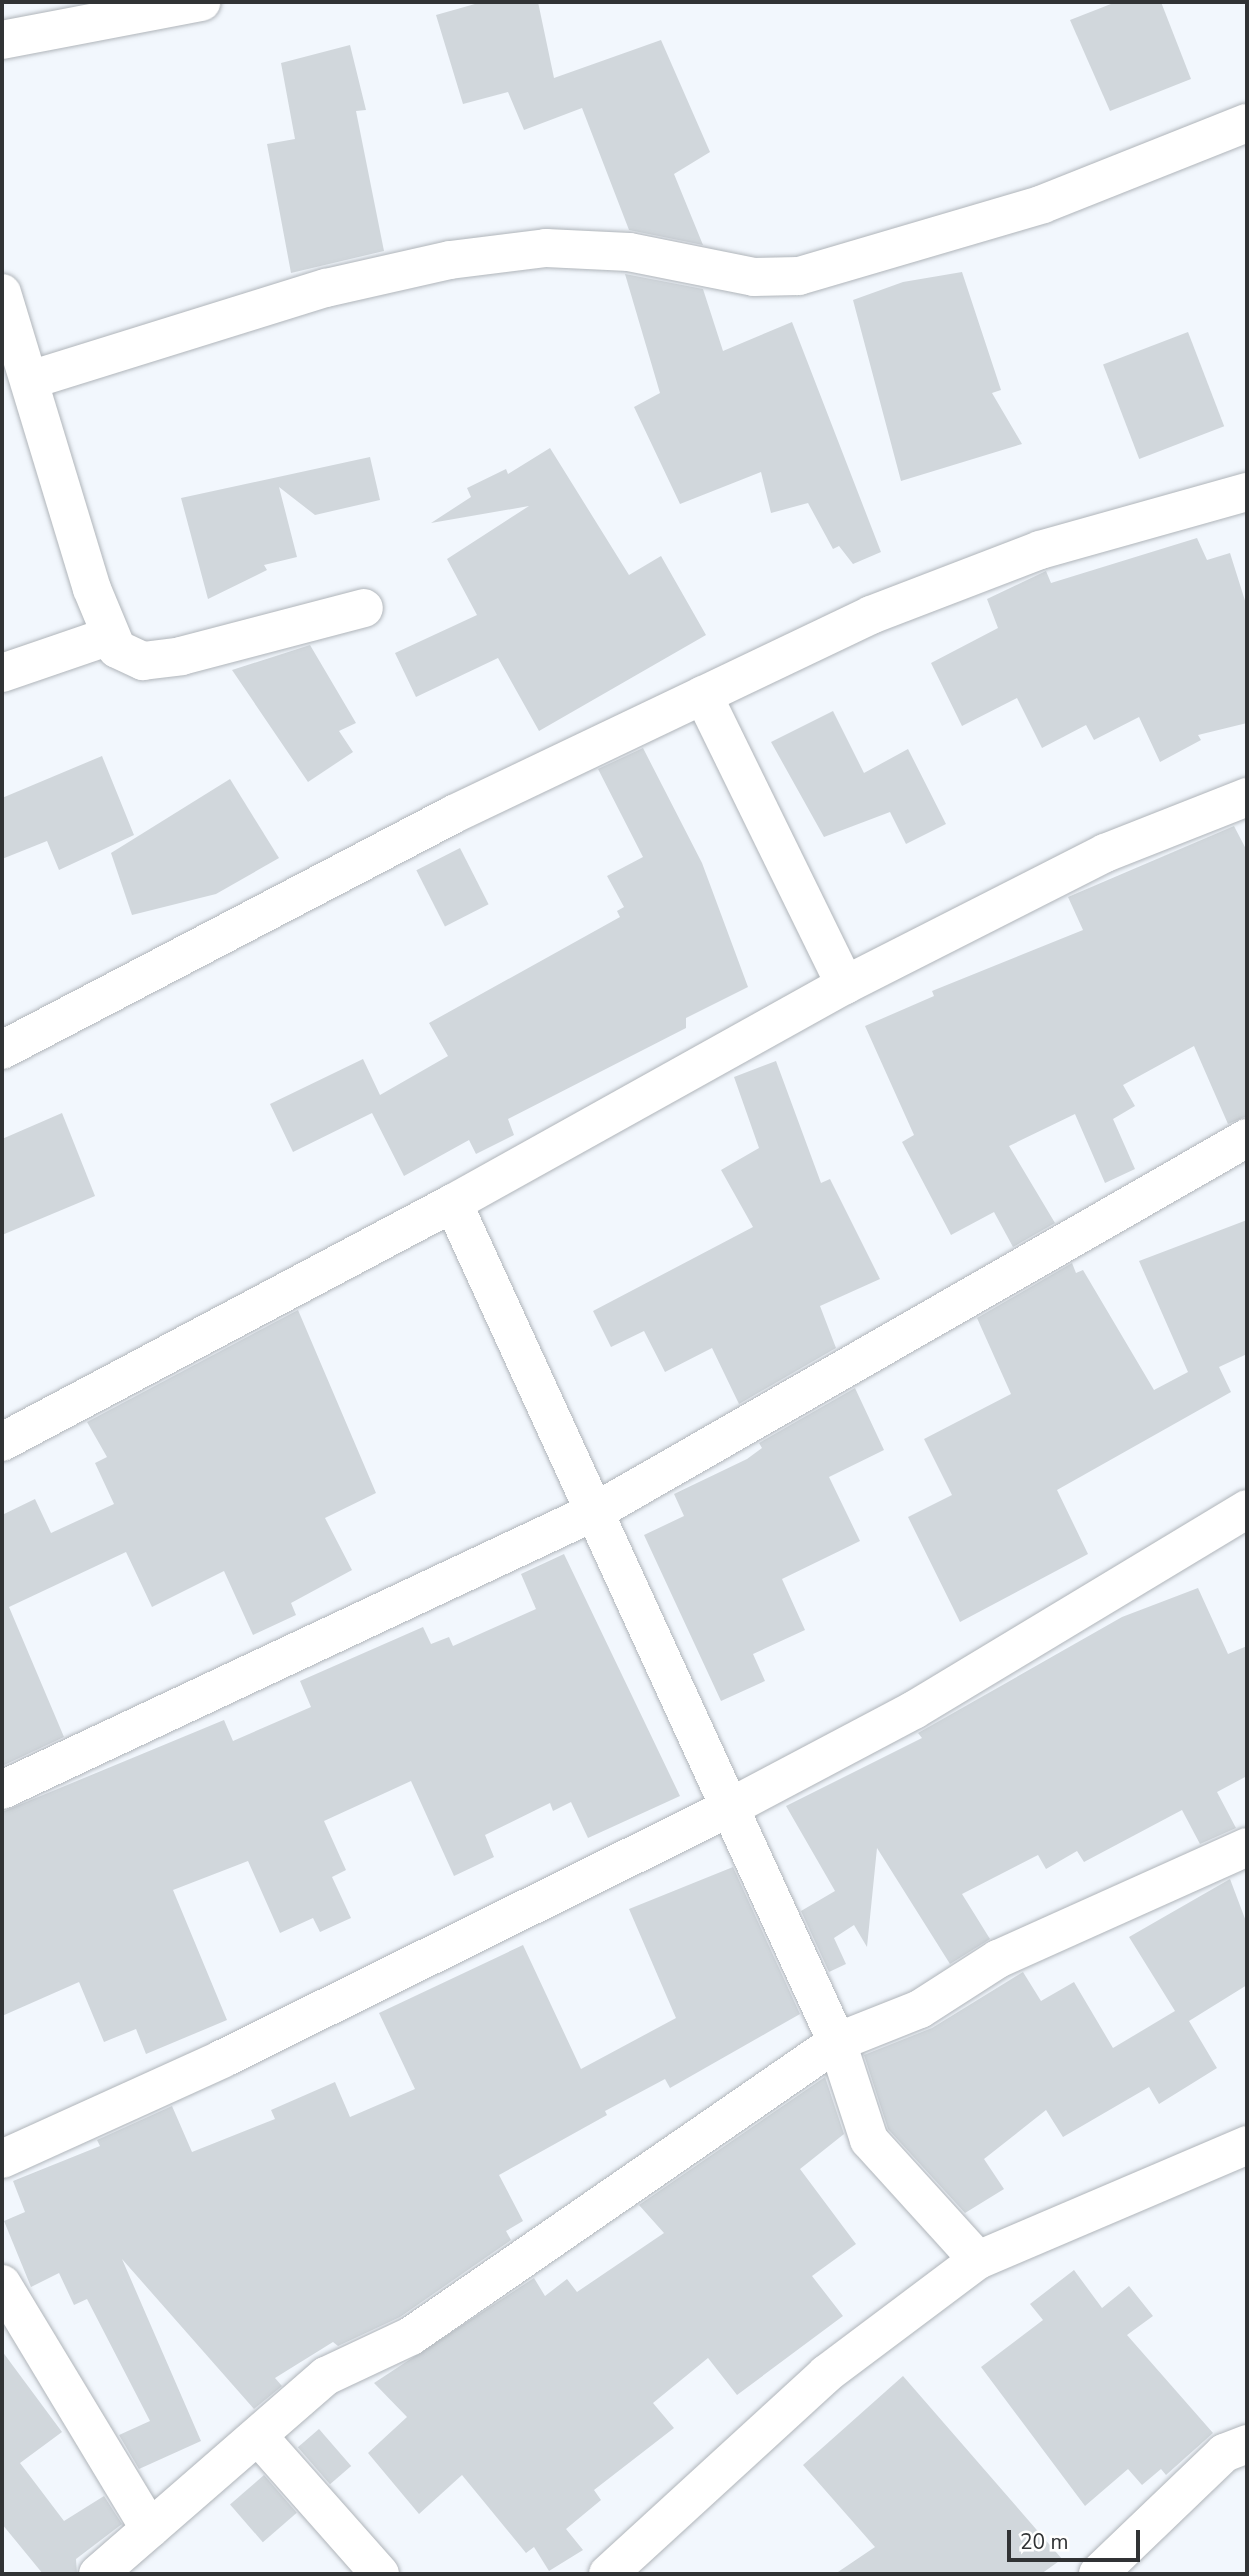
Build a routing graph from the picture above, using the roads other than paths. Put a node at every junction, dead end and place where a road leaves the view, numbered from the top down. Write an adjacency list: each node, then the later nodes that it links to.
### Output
1 (201, 2): 2 (street)
2 (2, 40)
3 (1247, 123): 5 (street)
4 (2, 293): 5 (street)
5 (30, 380): 8 (street)
6 (1247, 492): 10 (street)
7 (364, 608): 8 (street)
8 (110, 636): 9 (street)
9 (2, 673)
10 (703, 695): 12 (street); 13 (street)
11 (1247, 797): 12 (street)
12 (845, 985): 15 (street)
13 (2, 1050)
14 (1247, 1138): 18 (street)
15 (453, 1203): 16 (street); 18 (street)
16 (2, 1442)
17 (1247, 1509): 20 (street)
18 (598, 1510): 19 (street); 20 (street)
19 (2, 1790)
20 (726, 1810): 22 (street); 24 (street)
21 (1247, 1847): 22 (street)
22 (837, 2042): 25 (street); 27 (street)
23 (1247, 2145): 25 (street)
24 (2, 2159)
25 (978, 2260): 32 (street)
26 (2, 2284): 29 (street)
27 (258, 2436): 29 (street); 31 (street)
28 (1247, 2444): 33 (street)
29 (150, 2529): 30 (street)
30 (98, 2574)
31 (380, 2574)
32 (608, 2574)
33 (1098, 2574)

